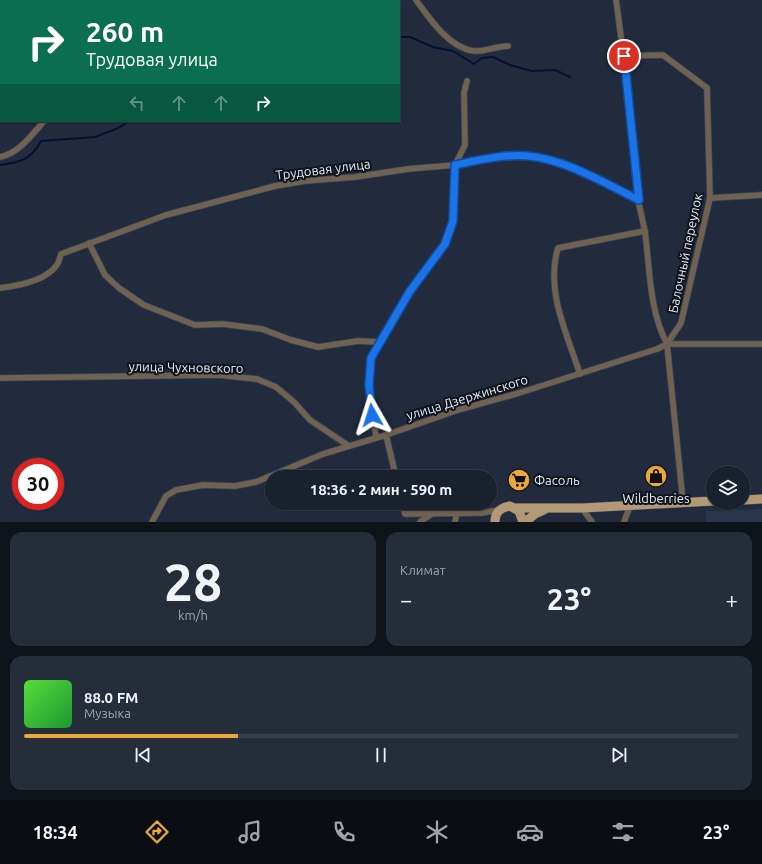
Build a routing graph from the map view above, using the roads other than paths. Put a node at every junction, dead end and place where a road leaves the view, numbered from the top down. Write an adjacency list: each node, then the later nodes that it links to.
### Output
1 (416, 0): 3 (street)
2 (616, 0): 4 (street)
3 (508, 46)
4 (624, 56): 10 (street, Балочный переулок); 11 (street)
5 (467, 81): 8 (street)
6 (43, 122): 7 (street)
7 (0, 157)
8 (455, 165): 11 (street, Трудовая улица); 13 (street, Трудовая улица); 15 (street)
9 (762, 195): 10 (street)
10 (710, 198): 16 (street, Балочный переулок)
11 (639, 200): 12 (street)
12 (645, 231): 16 (street); 18 (street)
13 (89, 243): 14 (street, Трудовая улица); 15 (street)
14 (0, 288)
15 (381, 342): 21 (street)
16 (667, 344): 17 (street, улица Дзержинского); 18 (street, улица Дзержинского); 27 (street)
17 (762, 344)
18 (580, 374): 20 (street, улица Дзержинского)
19 (0, 378): 22 (street, улица Чухновского)
20 (386, 435): 21 (street, улица Дзержинского); 23 (street)
21 (376, 437): 22 (street, улица Дзержинского)
22 (349, 446): 38 (street, улица Дзержинского)
23 (394, 470)
24 (762, 499): 25 (main road)
25 (750, 500)
26 (706, 501): 27 (main road)
27 (683, 502): 28 (main road)
28 (630, 506): 31 (main road); 43 (street)
29 (515, 508): 30 (main road); 33 (main road); 41 (main road)
30 (561, 508): 31 (main road); 41 (main road)
31 (582, 508): 42 (street)
32 (404, 510): 36 (street)
33 (499, 510): 35 (street); 37 (main road)
34 (457, 512): 35 (street); 36 (street); 40 (street)
35 (481, 512): 37 (street)
36 (433, 513): 39 (street)
37 (495, 521)
38 (152, 522)
39 (420, 522)
40 (455, 522)
41 (524, 522)
42 (592, 522)
43 (624, 522)

